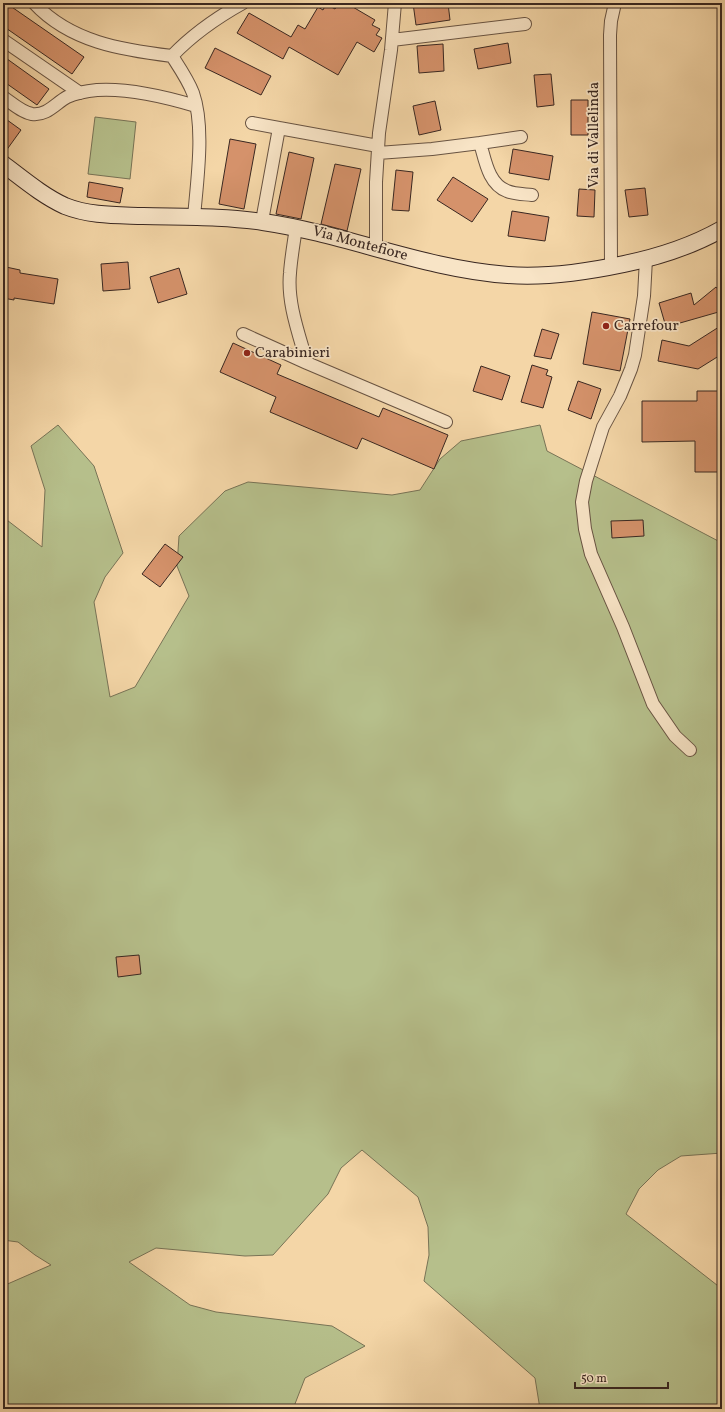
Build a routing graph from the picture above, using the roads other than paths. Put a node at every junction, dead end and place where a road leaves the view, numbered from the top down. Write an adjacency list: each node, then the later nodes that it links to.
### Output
1 (34, 3): 8 (street)
2 (244, 3): 8 (street)
3 (396, 3): 7 (street)
4 (615, 3): 25 (street, Via di Vallelinda)
5 (526, 24): 7 (street)
6 (3, 40): 9 (street)
7 (392, 40): 16 (street)
8 (172, 56): 11 (street)
9 (80, 93): 10 (street); 11 (street)
10 (3, 97)
11 (196, 106): 19 (street)
12 (252, 123): 13 (street)
13 (279, 128): 16 (street); 20 (street)
14 (521, 137): 15 (street)
15 (480, 143): 16 (street); 18 (street)
16 (378, 149): 23 (street)
17 (3, 164): 19 (main road, Via Montefiore)
18 (532, 195)
19 (194, 217): 20 (main road, Via Montefiore)
20 (262, 221): 21 (main road, Via Montefiore)
21 (296, 227): 23 (main road, Via Montefiore); 27 (street)
22 (721, 231): 24 (main road, Via Montefiore)
23 (376, 249): 25 (main road, Via Montefiore)
24 (646, 259): 25 (main road, Via Montefiore); 29 (street)
25 (611, 267)
26 (243, 334): 27 (street)
27 (307, 363): 28 (street)
28 (446, 422)
29 (690, 750)

